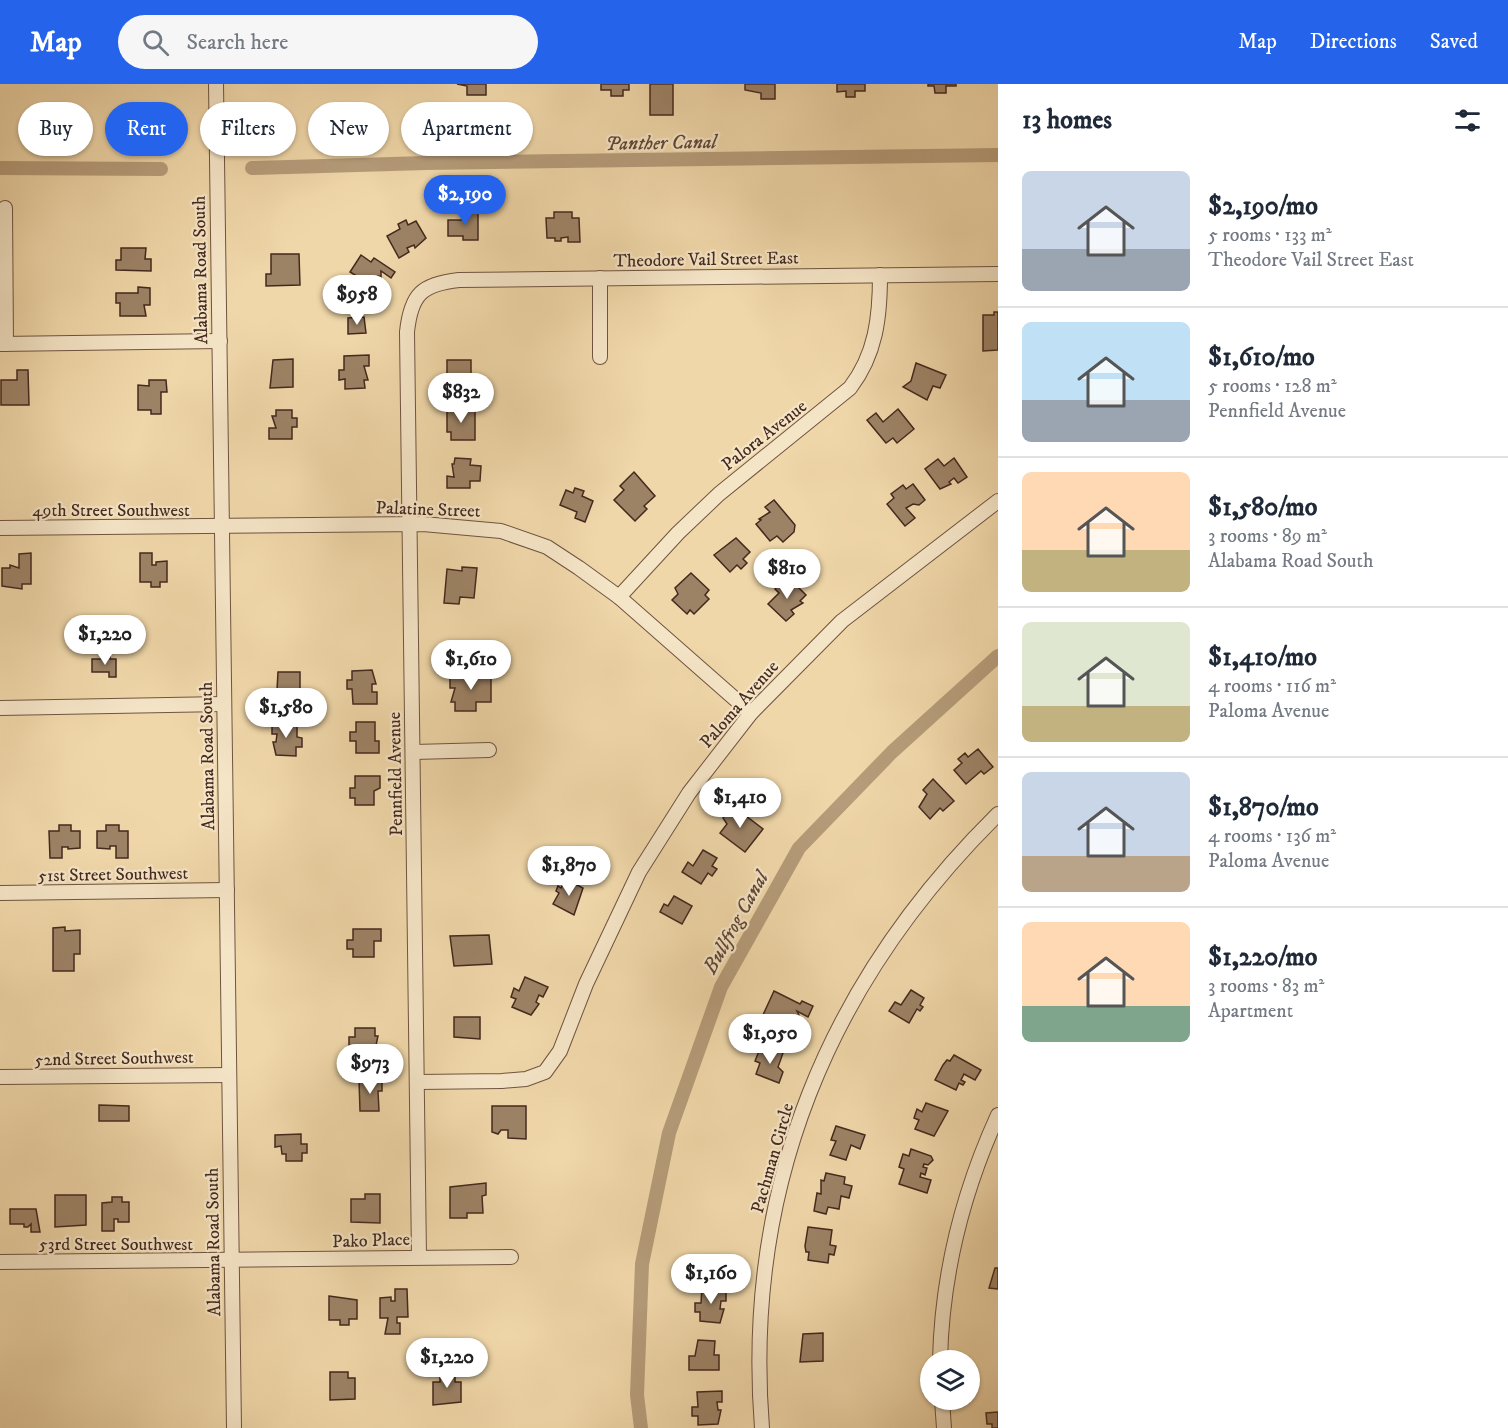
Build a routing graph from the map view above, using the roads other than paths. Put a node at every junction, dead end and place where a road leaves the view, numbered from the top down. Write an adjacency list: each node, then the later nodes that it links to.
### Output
1 (216, 84): 7 (street, Alabama Road South)
2 (5, 208): 8 (street)
3 (998, 274): 4 (street, Theodore Vail Street East)
4 (880, 275): 5 (street, Theodore Vail Street East); 14 (street, Palora Avenue)
5 (600, 278): 6 (street, Theodore Vail Street East); 9 (street)
6 (418, 294): 11 (street, Pennfield Avenue)
7 (220, 341): 8 (street); 12 (street, Alabama Road South)
8 (3, 344)
9 (600, 357)
10 (998, 501): 17 (street, Paloma Avenue)
11 (410, 525): 12 (street, Palatine Street); 14 (street, Palatine Street); 19 (street, Pennfield Avenue)
12 (222, 527): 13 (street, 49th Street Southwest); 15 (street, Alabama Road South)
13 (0, 528)
14 (619, 597): 17 (street, Palatine Street)
15 (224, 704): 16 (street); 21 (street, Alabama Road South)
16 (0, 708)
17 (751, 713): 25 (street, Paloma Avenue)
18 (489, 750): 19 (street)
19 (414, 752): 25 (street, Pennfield Avenue)
20 (998, 814): 34 (street, Pachman Circle)
21 (227, 890): 22 (street, 51st Street Southwest); 23 (street, Alabama Road South)
22 (0, 894)
23 (229, 1075): 24 (street, 52nd Street Southwest); 29 (street, Alabama Road South)
24 (0, 1077)
25 (418, 1082): 27 (street, Pennfield Avenue)
26 (998, 1115): 31 (street)
27 (419, 1257): 28 (street, Pako Place); 29 (street, Pako Place)
28 (512, 1257)
29 (232, 1261): 30 (street, 53rd Street Southwest); 33 (street, Alabama Road South)
30 (0, 1262)
31 (941, 1350)
32 (943, 1410): 35 (street)
33 (234, 1428)
34 (762, 1428)
35 (944, 1428)

